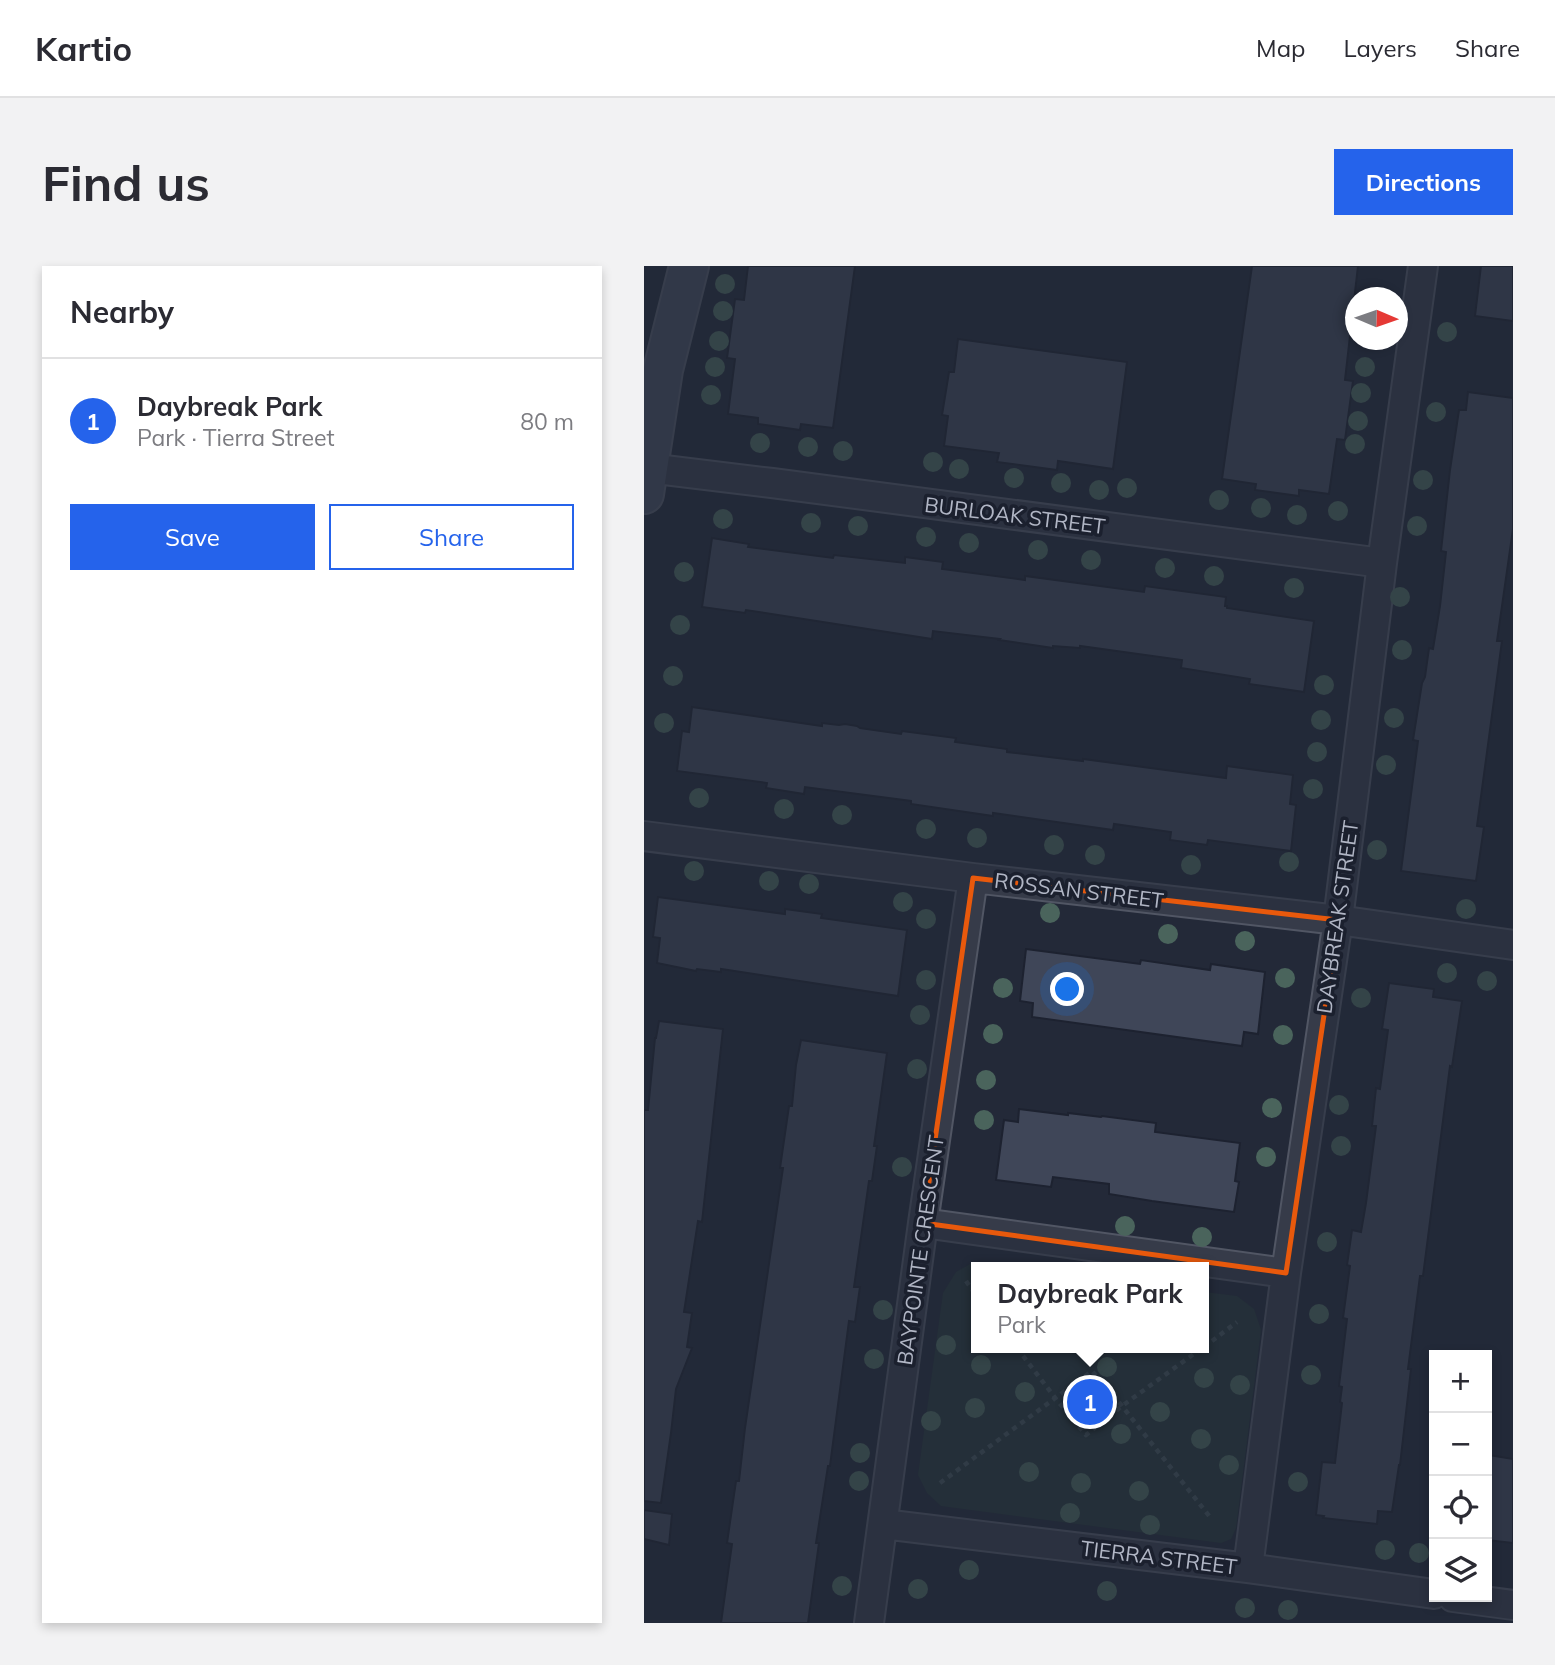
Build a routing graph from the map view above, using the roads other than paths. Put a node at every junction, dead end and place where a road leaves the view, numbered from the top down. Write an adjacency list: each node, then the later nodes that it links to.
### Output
1 (665, 266): 4 (street)
2 (689, 266): 4 (street)
3 (1423, 266): 6 (street, DAYBREAK STREET)
4 (663, 370): 5 (street)
5 (646, 481): 6 (street, BURLOAK STREET)
6 (1382, 563): 9 (street, DAYBREAK STREET)
7 (644, 836): 8 (street, ROSSAN STREET)
8 (973, 878): 9 (street, ROSSAN STREET); 11 (street, BAYPOINTE CRESCENT)
9 (1338, 920): 10 (street, ROSSAN STREET); 14 (street, DAYBREAK STREET)
10 (1513, 945)
11 (923, 1223): 12 (street); 15 (street, BAYPOINTE CRESCENT)
12 (1206, 1262)
13 (1209, 1262): 14 (street)
14 (1286, 1273): 16 (street, DAYBREAK STREET)
15 (883, 1524): 16 (street, TIERRA STREET); 20 (street, BAYPOINTE CRESCENT)
16 (1248, 1568): 17 (street, TIERRA STREET)
17 (1429, 1593)
18 (1490, 1602): 19 (street)
19 (1513, 1605)
20 (869, 1623)

